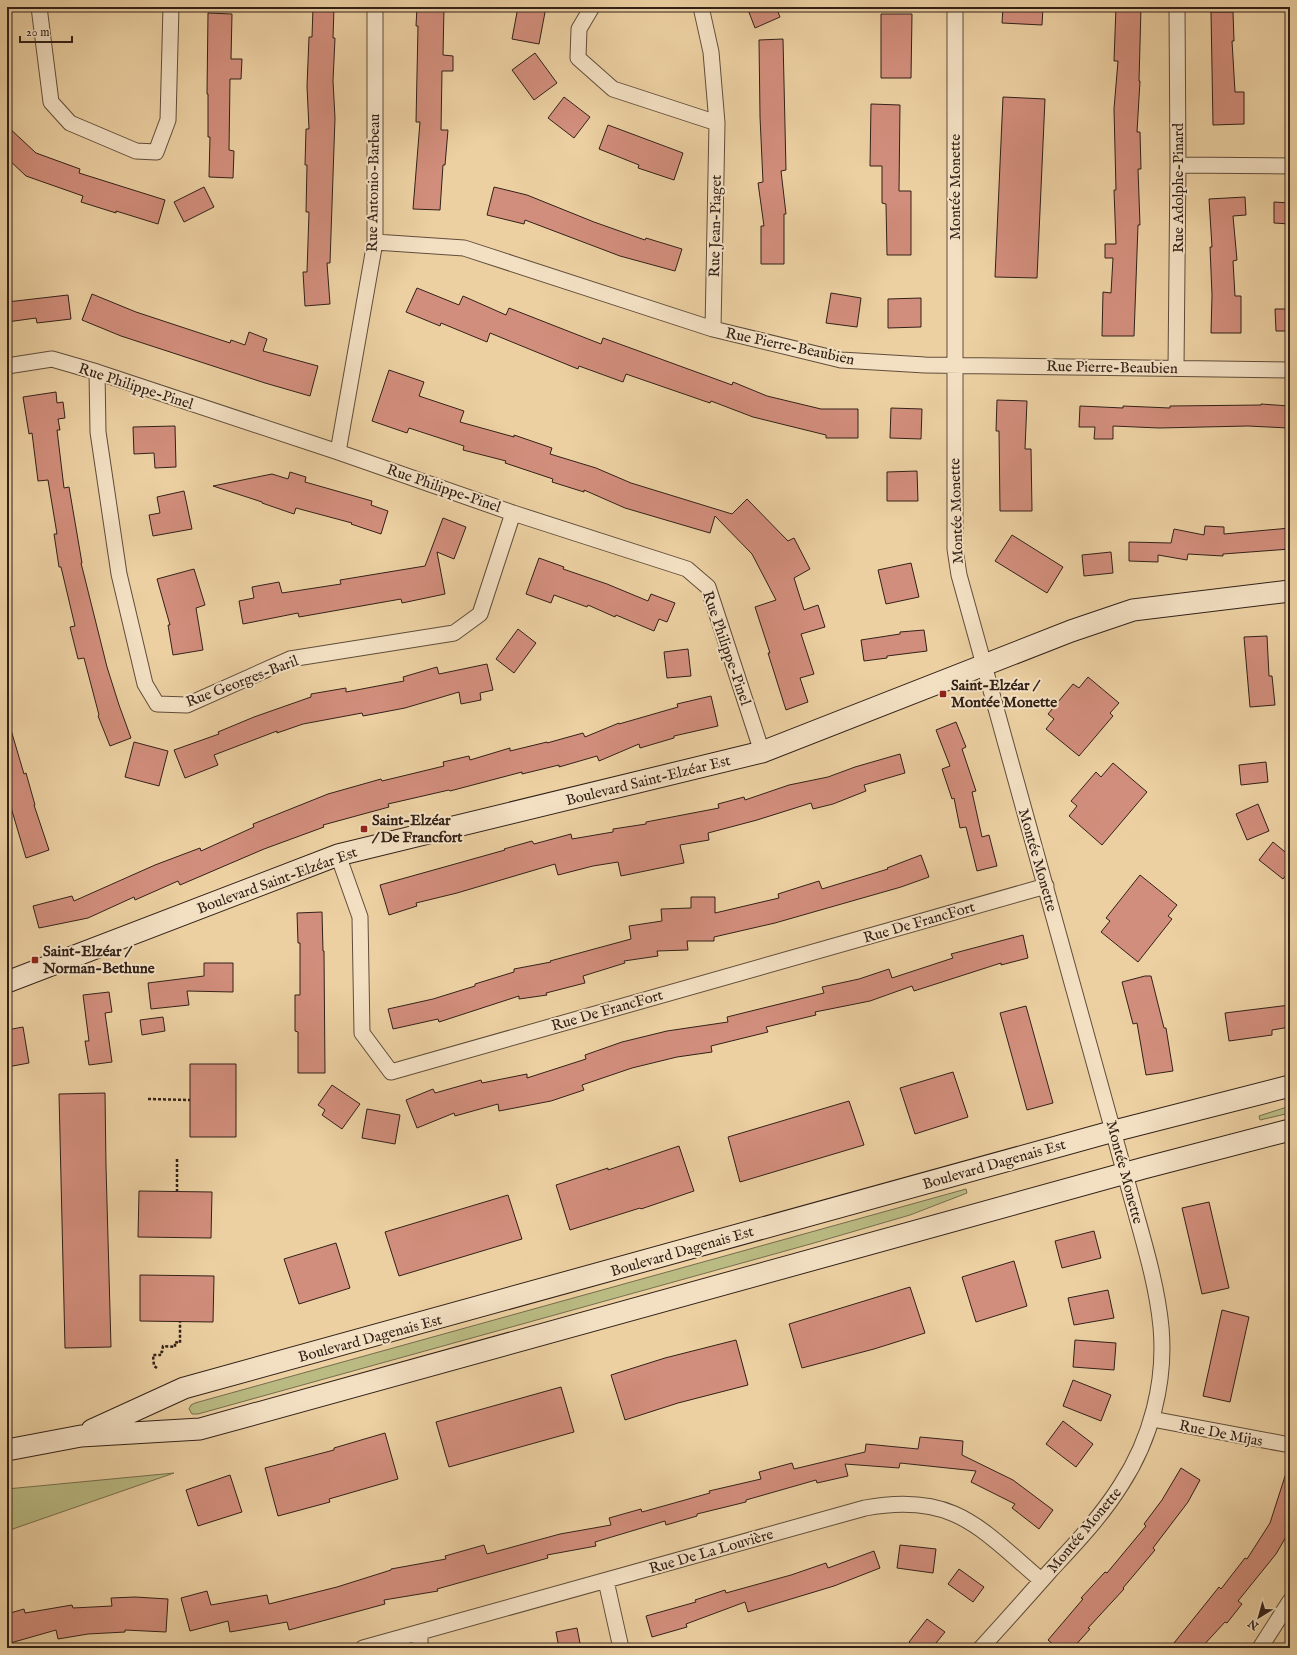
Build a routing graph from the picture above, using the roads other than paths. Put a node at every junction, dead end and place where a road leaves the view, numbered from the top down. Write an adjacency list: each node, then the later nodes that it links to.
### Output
1 (39, 7): 2 (street)
2 (171, 7)
3 (375, 7): 11 (street, Rue Antonio-Barbeau)
4 (592, 7): 8 (street)
5 (701, 7): 8 (street, Rue Jean-Piaget)
6 (956, 7): 13 (street, Montée Monette)
7 (1176, 7): 9 (street, Rue Adolphe-Pinard)
8 (717, 123): 12 (street, Rue Jean-Piaget)
9 (1178, 165): 10 (street); 15 (street, Rue Adolphe-Pinard)
10 (1290, 166)
11 (375, 242): 12 (street, Rue Pierre-Beaubien); 18 (street, Rue Antonio-Barbeau)
12 (712, 329): 13 (street, Rue Pierre-Beaubien)
13 (954, 365): 15 (street, Rue Pierre-Beaubien); 21 (street, Montée Monette)
14 (7, 366): 17 (street, Rue Philippe-Pinel)
15 (1176, 368): 16 (street, Rue Pierre-Beaubien)
16 (1290, 370)
17 (97, 372): 18 (street, Rue Philippe-Pinel); 19 (street, Rue Georges-Baril)
18 (338, 452): 19 (street, Rue Philippe-Pinel)
19 (513, 512): 22 (street, Rue Philippe-Pinel)
20 (1290, 590): 21 (main road, Boulevard Saint-Elzéar Est)
21 (984, 665): 22 (main road, Boulevard Saint-Elzéar Est); 24 (street, Montée Monette)
22 (762, 752): 23 (main road, Boulevard Saint-Elzéar Est)
23 (338, 855): 24 (street, Rue De FrancFort); 25 (main road, Boulevard Saint-Elzéar Est)
24 (1046, 886): 28 (street, Montée Monette)
25 (7, 982)
26 (1290, 1086): 28 (main road, Boulevard Dagenais Est)
27 (1290, 1130): 29 (main road, Boulevard Dagenais Est)
28 (1114, 1131): 29 (street, Montée Monette); 31 (main road, Boulevard Dagenais Est)
29 (1125, 1173): 30 (street, Montée Monette); 31 (main road, Boulevard Dagenais Est)
30 (1152, 1419): 32 (street, Rue De Mijas); 34 (street, Montée Monette)
31 (81, 1436): 33 (main road, Boulevard Dagenais Est)
32 (1290, 1446)
33 (7, 1450)
34 (1042, 1580): 35 (street, Rue De La Louvière); 41 (street, Montée Monette)
35 (606, 1581): 37 (street, Rue De La Louvière); 40 (street)
36 (1290, 1601): 42 (street)
37 (420, 1633): 38 (street, Rue De La Louvière); 39 (street)
38 (363, 1648)
39 (420, 1648)
40 (621, 1648)
41 (981, 1648)
42 (1260, 1648)

